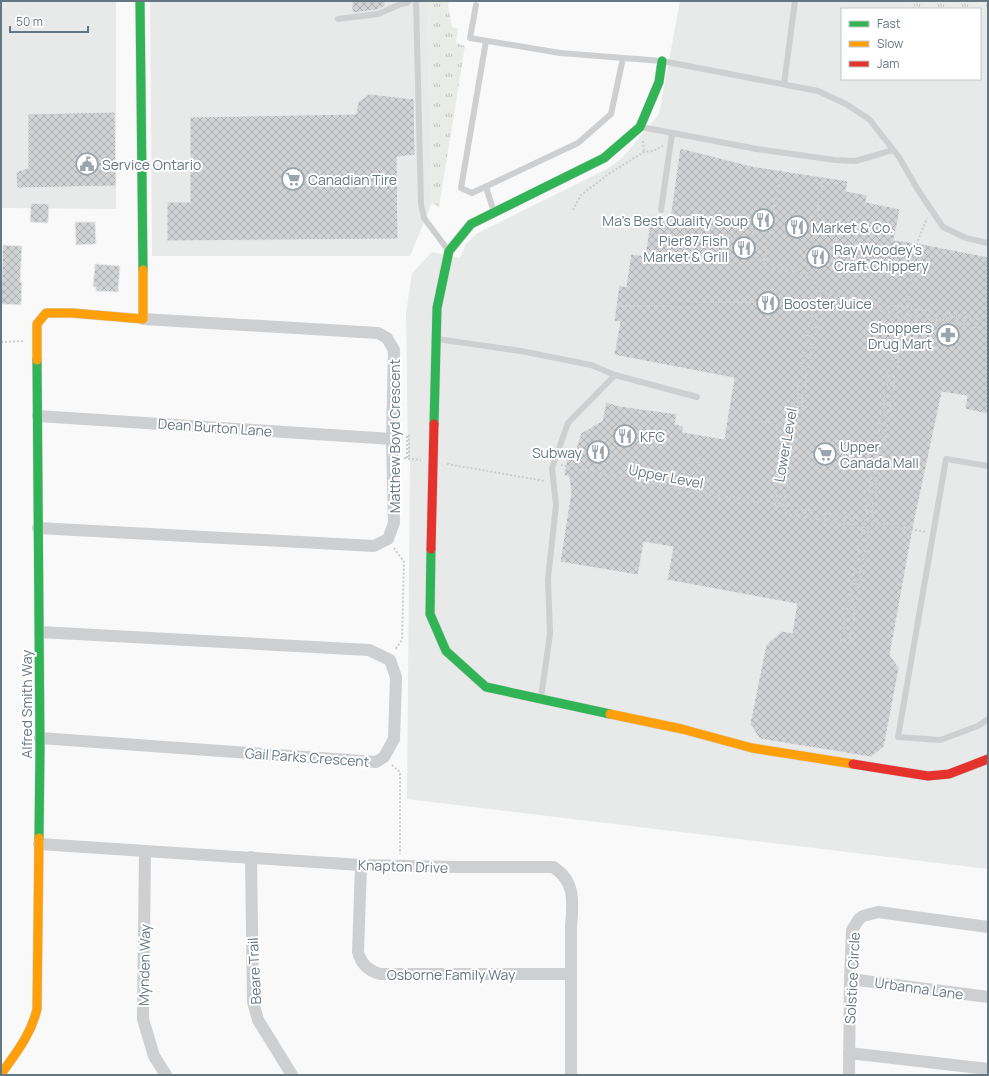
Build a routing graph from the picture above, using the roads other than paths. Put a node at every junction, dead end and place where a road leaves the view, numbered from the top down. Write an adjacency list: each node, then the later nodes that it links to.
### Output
1 (140, 1): 19 (street)
2 (409, 1): 6 (lane)
3 (416, 1): 18 (lane)
4 (795, 1): 10 (lane)
5 (476, 5): 7 (lane)
6 (338, 19)
7 (486, 41): 8 (lane); 14 (lane)
8 (623, 58): 9 (lane); 14 (lane)
9 (662, 61): 10 (lane); 11 (street)
10 (784, 84): 13 (lane)
11 (640, 126): 12 (lane); 16 (street)
12 (672, 134): 13 (lane); 15 (lane)
13 (893, 150): 17 (lane)
14 (486, 187): 16 (lane)
15 (661, 210)
16 (494, 212): 18 (street)
17 (988, 243)
18 (449, 251): 21 (street)
19 (143, 319): 20 (street, Matthew Boyd Crescent); 25 (street, Matthew Boyd Crescent)
20 (37, 324): 24 (street, Alfred Smith Way)
21 (436, 338): 22 (lane); 29 (street)
22 (615, 375): 23 (lane); 29 (lane)
23 (697, 397)
24 (38, 416): 25 (street, Dean Burton Lane); 27 (street, Alfred Smith Way)
25 (392, 439): 27 (street, Matthew Boyd Crescent)
26 (988, 466): 30 (lane)
27 (38, 528): 28 (street, Alfred Smith Way)
28 (40, 632): 31 (street, Alfred Smith Way); 31 (street, Gail Parks Crescent)
29 (541, 699): 32 (street)
30 (988, 719)
31 (40, 738): 33 (street, Alfred Smith Way)
32 (988, 759)
33 (39, 844): 34 (street, Knapton Drive); 43 (street, Alfred Smith Way)
34 (145, 851): 35 (street, Knapton Drive); 44 (street, Mynden Way)
35 (251, 858): 36 (street, Knapton Drive); 45 (street, Beare Trail)
36 (361, 865): 38 (street, Knapton Drive); 38 (street, Osborne Family Way)
37 (988, 927): 39 (street, Solstice Circle)
38 (571, 974): 46 (street, Knapton Drive)
39 (850, 979): 40 (street, Urbanna Lane); 41 (street, Solstice Circle)
40 (988, 997)
41 (849, 1053): 42 (street); 47 (street, Solstice Circle)
42 (988, 1069)
43 (1, 1074)
44 (166, 1075)
45 (292, 1075)
46 (571, 1075)
47 (849, 1075)

